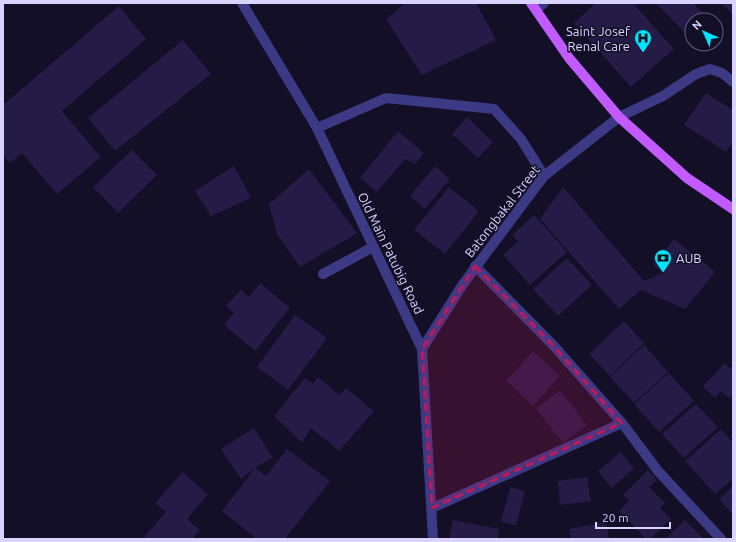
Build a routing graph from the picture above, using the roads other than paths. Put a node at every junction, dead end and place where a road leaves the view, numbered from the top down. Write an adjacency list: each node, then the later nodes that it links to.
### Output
1 (242, 3): 5 (street, Old Main Patubig Road)
2 (537, 5): 4 (main road)
3 (733, 82): 4 (street, Batongbakal Street)
4 (619, 117): 6 (street, Batongbakal Street); 7 (main road)
5 (316, 128): 6 (street); 8 (street, Old Main Patubig Road)
6 (544, 176): 9 (street, Batongbakal Street)
7 (733, 209)
8 (373, 247): 10 (street); 11 (street, Old Main Patubig Road)
9 (476, 266): 11 (street, Batongbakal Street); 12 (street)
10 (323, 274)
11 (422, 350): 13 (street, Old Main Patubig Road)
12 (622, 423): 13 (street); 15 (street)
13 (432, 508): 14 (street, Old Main Patubig Road)
14 (433, 539)
15 (721, 539)

